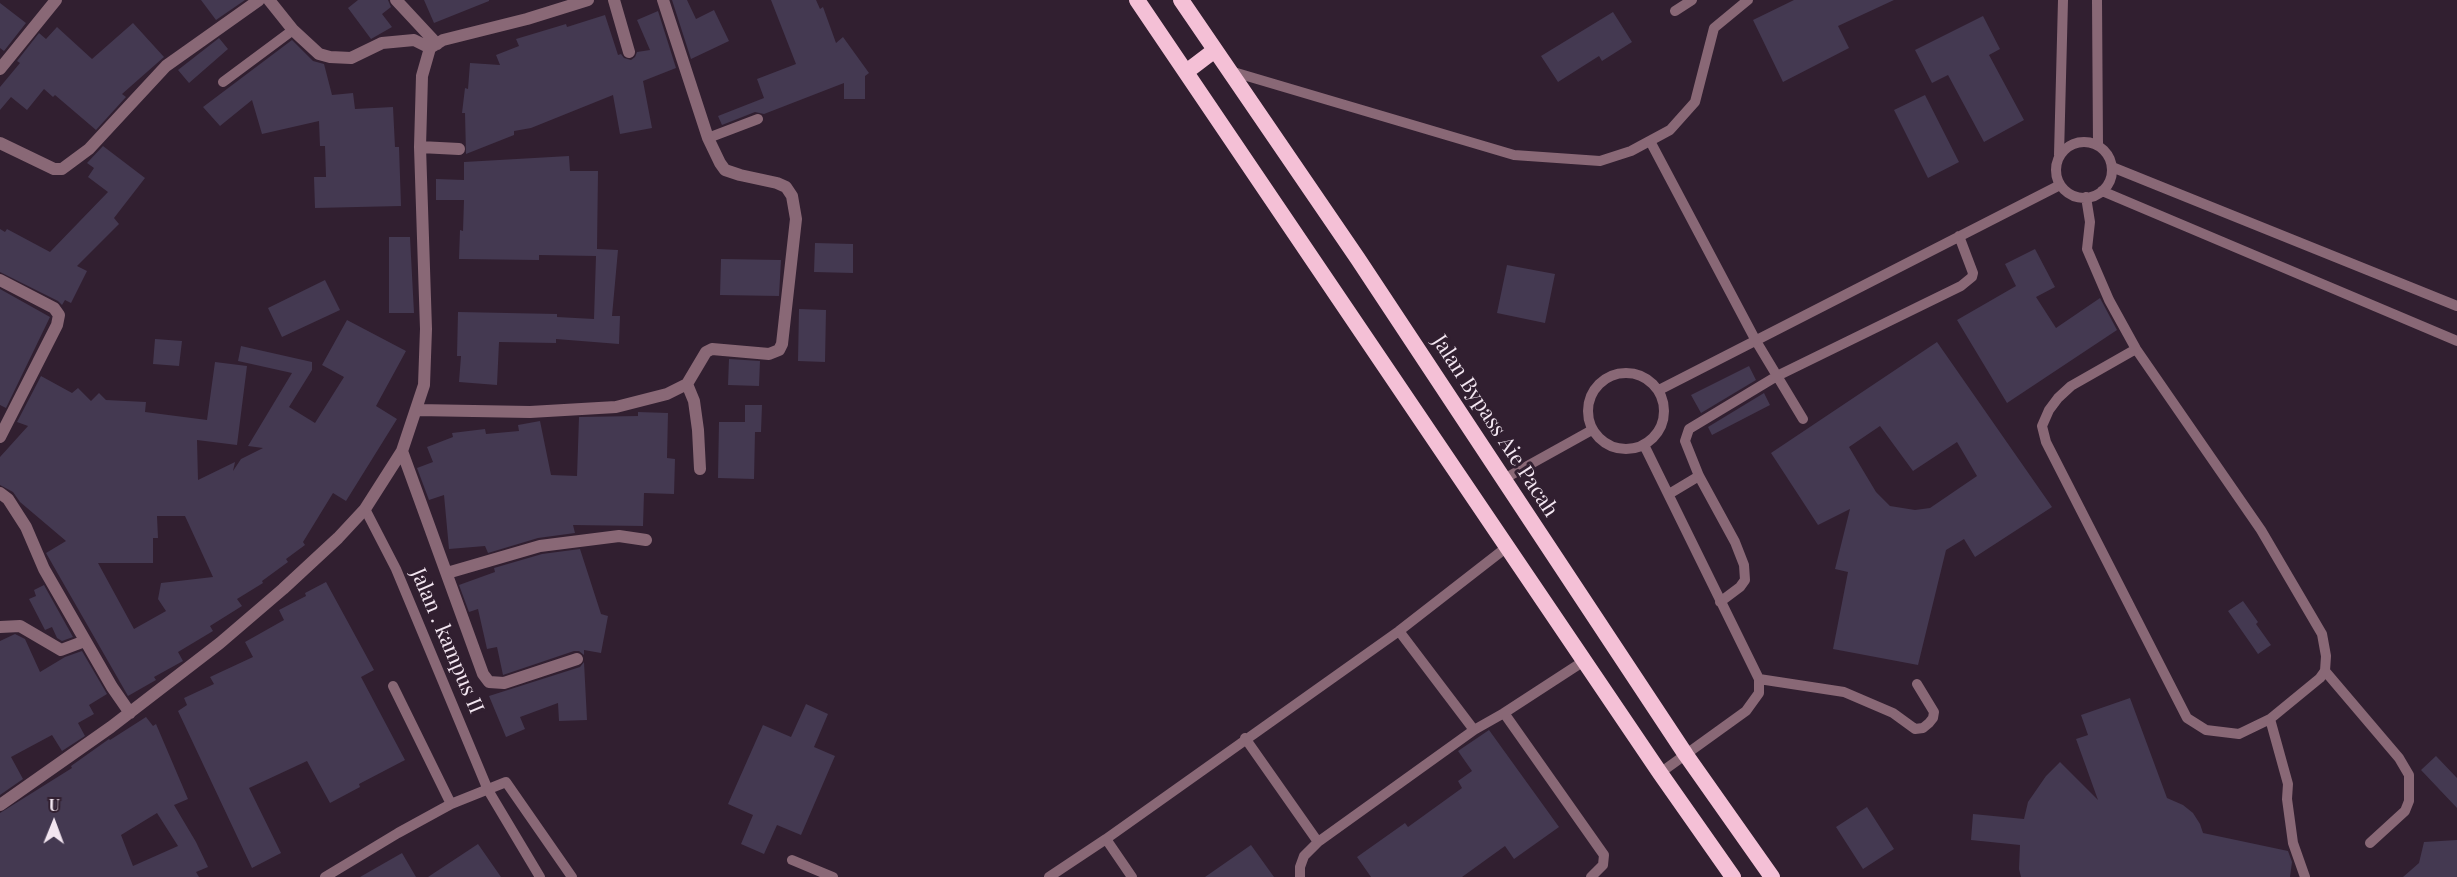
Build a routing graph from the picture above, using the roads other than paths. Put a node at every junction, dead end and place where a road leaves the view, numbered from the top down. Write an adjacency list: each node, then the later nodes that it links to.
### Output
1 (56, 0): 19 (street)
2 (259, 0): 26 (street)
3 (268, 0): 15 (street)
4 (396, 0): 16 (street)
5 (588, 0): 16 (street)
6 (614, 0): 18 (street)
7 (663, 0): 24 (street)
8 (1137, 0): 21 (highway)
9 (1181, 0): 17 (highway, Jalan Bypass Aie Pacah)
10 (1692, 0): 14 (lane)
11 (1748, 0): 25 (lane)
12 (2063, 0): 30 (lane)
13 (2097, 0): 27 (lane)
14 (1675, 11)
15 (293, 30): 16 (street); 22 (lane)
16 (433, 46): 28 (street)
17 (1215, 50): 20 (highway, Jalan Bypass Aie Pacah); 21 (highway)
18 (629, 52)
19 (0, 69)
20 (1230, 71): 25 (lane); 52 (highway, Jalan Bypass Aie Pacah)
21 (1186, 72): 57 (highway)
22 (223, 82)
23 (758, 119): 24 (lane)
24 (708, 138): 42 (street)
25 (1650, 141): 39 (lane)
26 (0, 143)
27 (2098, 145): 30 (lane); 31 (lane)
28 (420, 147): 29 (street); 44 (street)
29 (459, 149)
30 (2059, 155): 32 (lane)
31 (2112, 167): 33 (lane); 37 (lane)
32 (2060, 184): 34 (lane); 35 (lane)
33 (2102, 191): 34 (lane); 38 (lane)
34 (2086, 197): 40 (lane)
35 (1959, 236): 39 (lane); 41 (lane)
36 (0, 280): 47 (street)
37 (2457, 306)
38 (2457, 340)
39 (1756, 341): 41 (lane); 43 (lane)
40 (2136, 349): 65 (lane); 71 (lane)
41 (1777, 376): 45 (lane); 51 (lane)
42 (687, 384): 44 (street); 50 (street)
43 (1659, 390): 46 (lane); 48 (lane)
44 (417, 410): 49 (street)
45 (1803, 419)
46 (1592, 430): 48 (lane); 52 (lane)
47 (0, 437)
48 (1644, 445): 54 (lane)
49 (402, 452): 55 (street); 58 (street)
50 (700, 469)
51 (1699, 476): 54 (lane); 59 (lane)
52 (1502, 480): 74 (highway, Jalan Bypass Aie Pacah)
53 (0, 493): 62 (street)
54 (1669, 494): 59 (lane)
55 (365, 509): 69 (street); 76 (lane, Jalan . kampus II)
56 (646, 540): 58 (street)
57 (1507, 547): 61 (lane); 64 (highway)
58 (447, 573): 63 (street)
59 (1720, 602): 66 (lane)
60 (0, 627): 62 (street)
61 (1399, 631): 72 (lane); 73 (lane)
62 (85, 641): 69 (street)
63 (577, 659)
64 (1584, 661): 70 (lane); 75 (highway)
65 (2325, 671): 71 (lane); 81 (lane)
66 (1759, 679): 67 (lane); 74 (lane)
67 (1917, 684)
68 (393, 686): 77 (lane)
69 (130, 713): 78 (street)
70 (1504, 713): 72 (lane); 90 (lane)
71 (2270, 719): 93 (lane)
72 (1474, 730): 80 (lane)
73 (1245, 738): 79 (lane); 80 (lane)
74 (1686, 755): 75 (lane); 92 (highway, Jalan Bypass Aie Pacah)
75 (1660, 773): 91 (highway)
76 (488, 790): 77 (lane); 84 (lane, Jalan . kampus II); 85 (lane)
77 (451, 804): 83 (lane)
78 (0, 805)
79 (1106, 839): 87 (lane); 88 (lane)
80 (1318, 842): 89 (lane)
81 (2370, 843)
82 (792, 860): 86 (lane)
83 (325, 877)
84 (540, 877)
85 (572, 877)
86 (833, 877)
87 (1049, 877)
88 (1132, 877)
89 (1300, 877)
90 (1591, 877)
91 (1733, 877)
92 (1772, 877)
93 (2305, 877)

